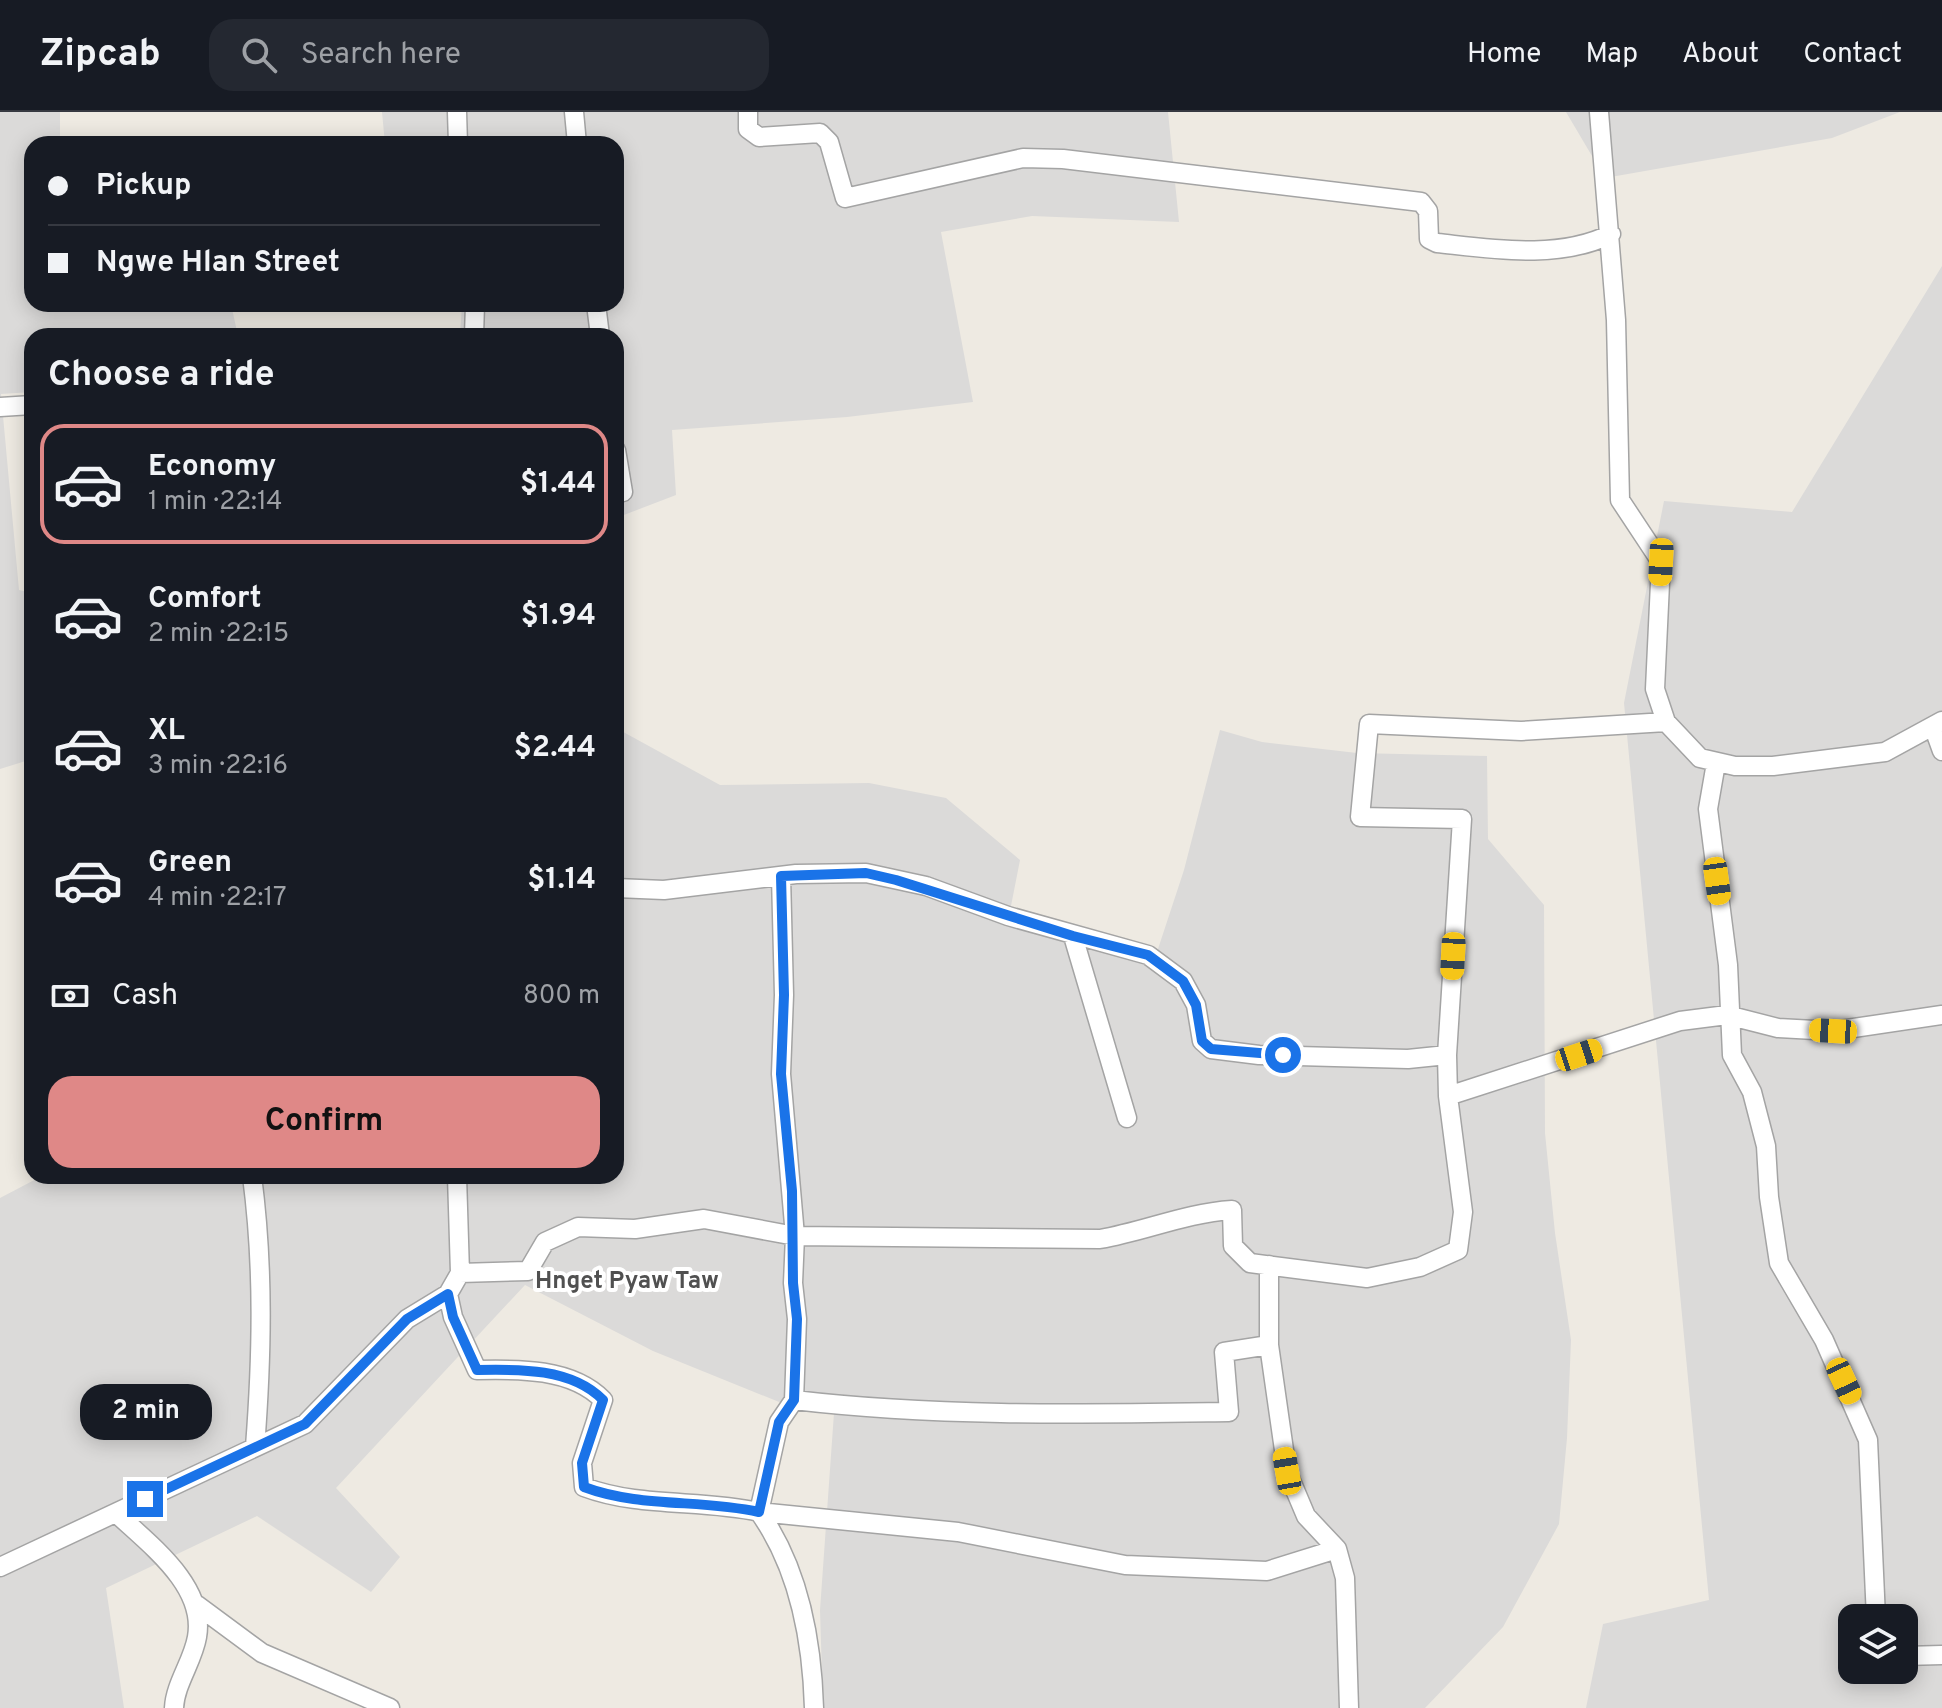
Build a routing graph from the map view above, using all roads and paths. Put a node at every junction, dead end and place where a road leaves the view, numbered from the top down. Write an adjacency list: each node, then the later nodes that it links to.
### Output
1 (457, 112): 5 (street)
2 (574, 112): 6 (street)
3 (748, 112): 7 (street)
4 (1599, 112): 7 (street)
5 (458, 136)
6 (576, 136)
7 (1611, 234): 10 (street)
8 (24, 406): 9 (street)
9 (0, 407)
10 (1666, 722): 13 (street); 19 (street)
11 (1938, 723): 12 (street); 13 (street)
12 (1942, 751)
13 (1716, 763): 17 (street)
14 (781, 876): 15 (street); 16 (street); 24 (street)
15 (624, 891)
16 (1073, 936): 19 (street); 21 (street)
17 (1727, 1015): 18 (street); 20 (street); 35 (street)
18 (1942, 1015)
19 (1447, 1055): 20 (street)
20 (1448, 1096): 25 (street)
21 (1127, 1118)
22 (253, 1184): 30 (street)
23 (457, 1184): 26 (street)
24 (795, 1236): 25 (street); 26 (street); 29 (street)
25 (1269, 1265): 28 (street)
26 (460, 1273): 27 (street)
27 (448, 1294): 30 (street); 31 (street)
28 (1269, 1345): 29 (street); 33 (street)
29 (794, 1400): 31 (street)
30 (255, 1447): 32 (street)
31 (759, 1512): 33 (street); 41 (street)
32 (116, 1513): 34 (street); 36 (street)
33 (1337, 1549): 42 (street)
34 (0, 1567)
35 (1875, 1604)
36 (197, 1605): 39 (street); 40 (street)
37 (1942, 1655): 38 (street)
38 (1918, 1656)
39 (174, 1708)
40 (390, 1708)
41 (814, 1708)
42 (1349, 1708)

